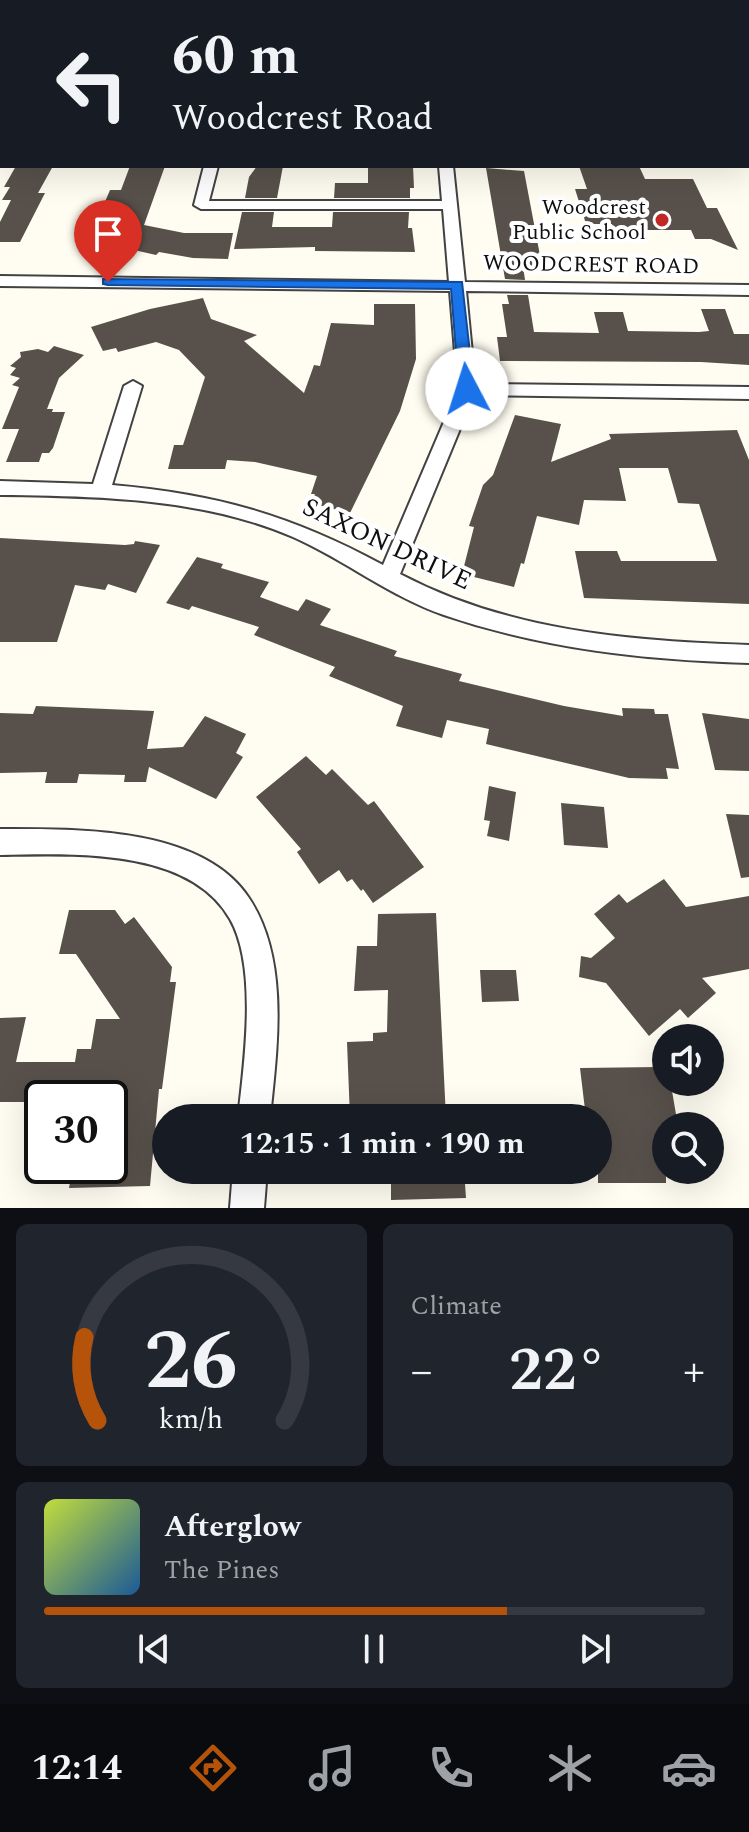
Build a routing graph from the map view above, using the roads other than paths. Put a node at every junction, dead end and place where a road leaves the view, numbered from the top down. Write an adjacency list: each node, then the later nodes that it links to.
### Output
1 (210, 168): 3 (street)
2 (446, 168): 3 (street)
3 (450, 205): 5 (street)
4 (0, 281): 5 (street, WOODCREST ROAD)
5 (458, 285): 6 (street, WOODCREST ROAD); 8 (street)
6 (749, 290)
7 (133, 386): 11 (street)
8 (467, 389): 9 (street); 12 (street)
9 (749, 393)
10 (0, 488): 11 (street, SAXON DRIVE)
11 (101, 490): 12 (street, SAXON DRIVE)
12 (389, 575): 13 (street, SAXON DRIVE)
13 (749, 654)
14 (0, 842): 15 (street)
15 (255, 1104)
16 (249, 1184): 17 (street)
17 (247, 1208)

